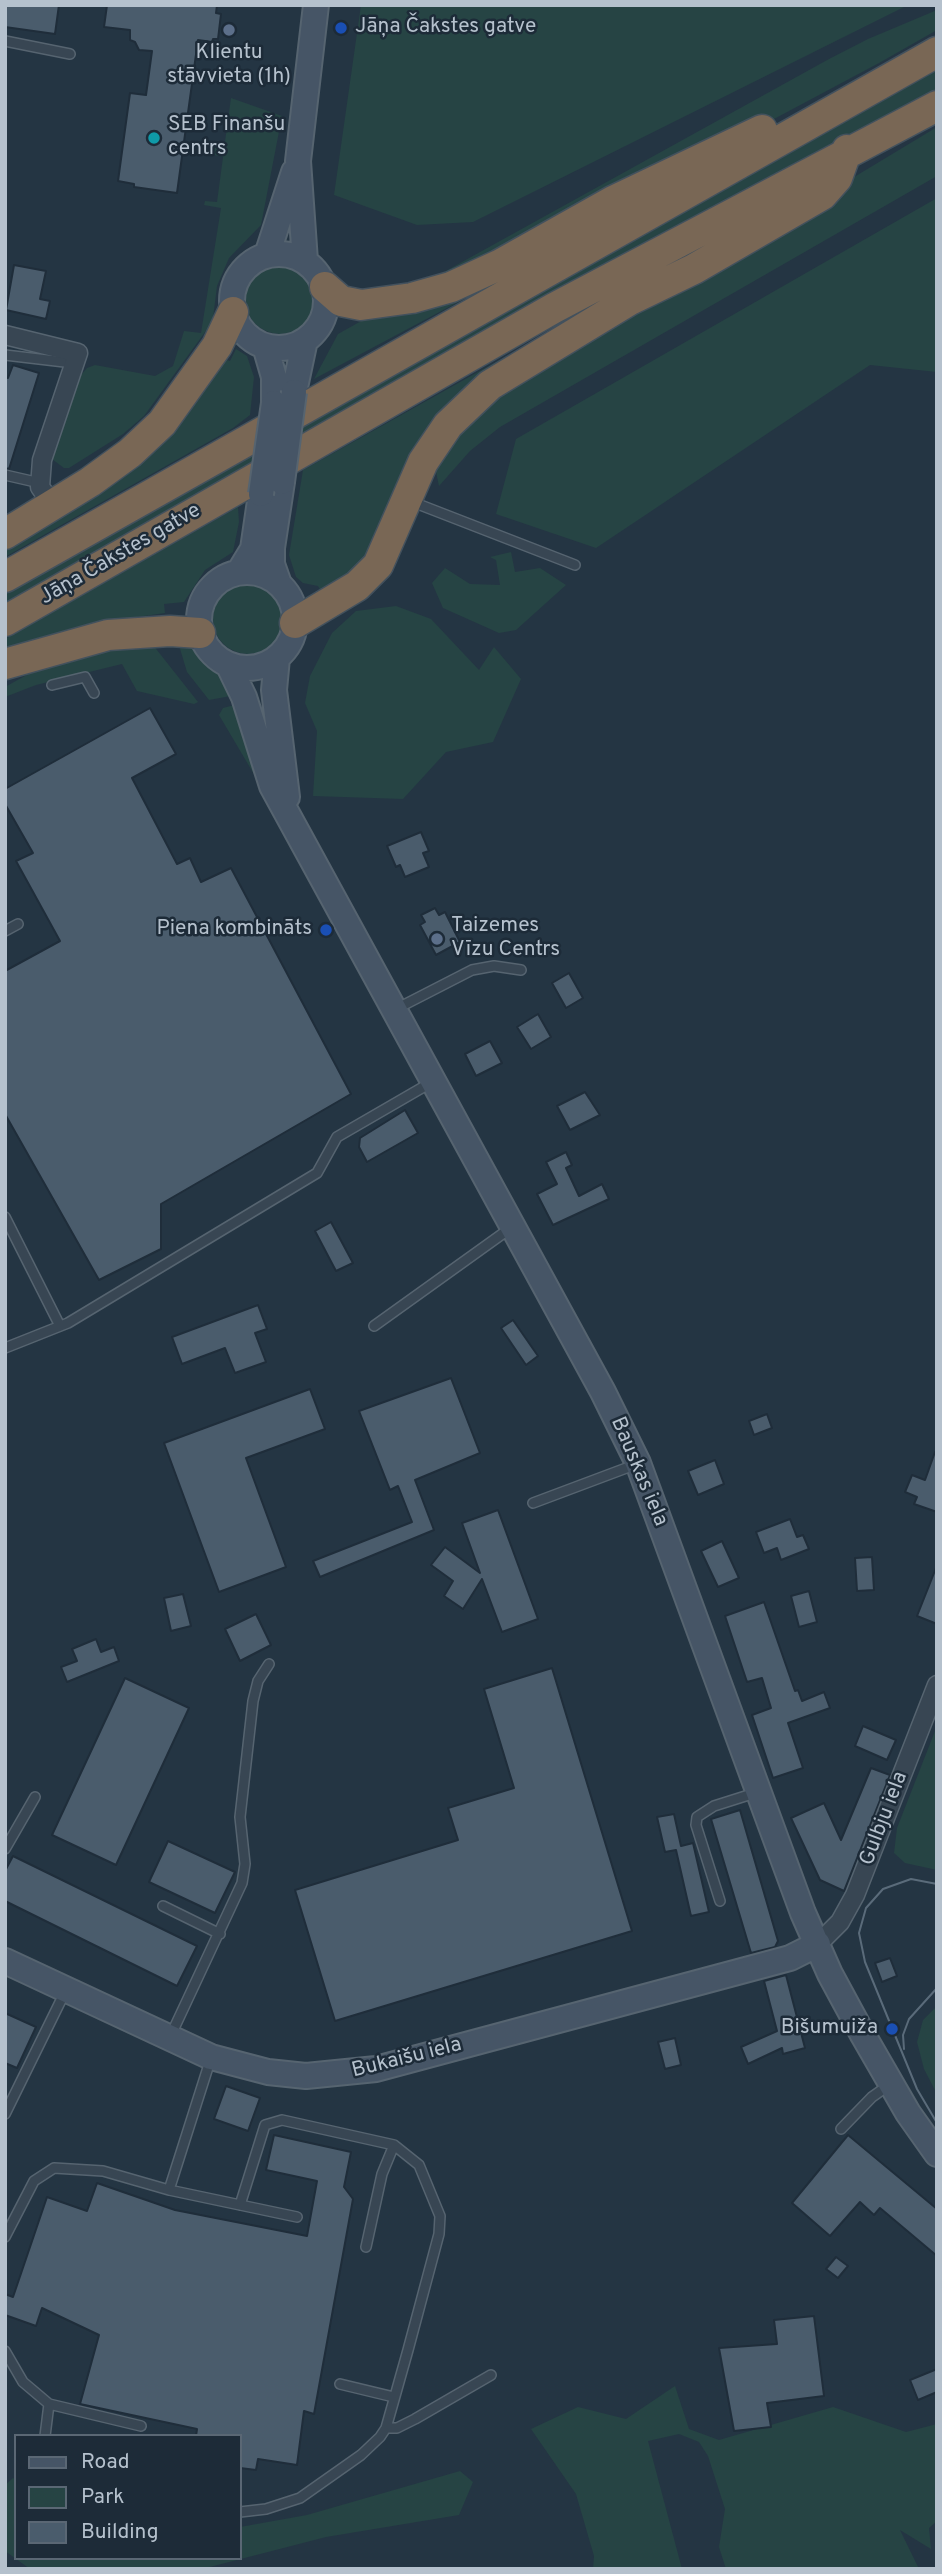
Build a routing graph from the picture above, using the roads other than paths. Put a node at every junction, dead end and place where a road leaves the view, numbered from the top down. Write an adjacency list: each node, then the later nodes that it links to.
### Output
1 (316, 5): 8 (street)
2 (5, 41): 4 (lane)
3 (937, 52): 6 (highway, Jāņa Čakstes gatve)
4 (70, 54)
5 (937, 106): 7 (highway, Jāņa Čakstes gatve)
6 (817, 118): 11 (highway); 26 (highway, Jāņa Čakstes gatve)
7 (847, 150): 22 (highway); 28 (highway, Jāņa Čakstes gatve)
8 (298, 161): 9 (street); 10 (street)
9 (267, 255): 10 (street); 12 (street)
10 (305, 261): 11 (street)
11 (325, 287): 14 (street)
12 (233, 312): 15 (street); 21 (highway)
13 (5, 335): 17 (street)
14 (304, 341): 15 (street); 18 (street)
15 (265, 346): 18 (street)
16 (5, 355): 17 (lane)
17 (76, 358): 21 (street)
18 (284, 398): 20 (street, bridge)
19 (5, 475): 21 (lane)
20 (271, 488): 25 (street); 27 (street)
21 (46, 494): 23 (highway)
22 (407, 500): 24 (lane); 29 (highway)
23 (5, 534)
24 (575, 565)
25 (239, 572): 27 (street); 30 (street)
26 (5, 578)
27 (279, 584): 29 (street)
28 (5, 621)
29 (295, 623): 31 (street)
30 (200, 633): 32 (highway); 33 (street)
31 (277, 658): 33 (street); 36 (street)
32 (5, 664)
33 (228, 664): 36 (street)
34 (52, 685): 35 (lane)
35 (94, 693)
36 (289, 812): 40 (street, Bauskas iela)
37 (18, 924): 38 (lane)
38 (5, 931)
39 (521, 970): 40 (lane)
40 (394, 1010): 41 (street, Bauskas iela)
41 (433, 1082): 43 (street, Bauskas iela); 44 (lane)
42 (5, 1217): 44 (lane)
43 (513, 1227): 45 (lane); 47 (street, Bauskas iela)
44 (60, 1326): 46 (lane)
45 (374, 1326)
46 (5, 1348)
47 (638, 1463): 48 (lane); 51 (street, Bauskas iela)
48 (534, 1503)
49 (269, 1664): 56 (lane)
50 (937, 1685): 57 (street, Gulbju iela)
51 (760, 1791): 54 (lane); 57 (street, Bauskas iela)
52 (35, 1797): 53 (lane)
53 (5, 1849)
54 (720, 1901)
55 (163, 1906): 56 (lane)
56 (220, 1934): 60 (lane)
57 (818, 1944): 61 (street, Bukaišu iela); 62 (street, Bauskas iela)
58 (5, 1961): 59 (street, Bukaišu iela)
59 (66, 1990): 60 (street, Bukaišu iela); 63 (lane)
60 (169, 2038): 61 (street, Bukaišu iela)
61 (211, 2057): 67 (lane)
62 (891, 2084): 64 (lane); 66 (street, Bauskas iela)
63 (5, 2114)
64 (841, 2129)
65 (394, 2145): 68 (lane); 71 (lane); 75 (lane)
66 (937, 2154)
67 (169, 2190): 68 (lane); 70 (lane)
68 (240, 2205): 69 (lane)
69 (297, 2217)
70 (5, 2237)
71 (366, 2248)
72 (5, 2351): 76 (lane)
73 (491, 2375): 78 (lane)
74 (340, 2384): 75 (lane)
75 (394, 2397): 78 (lane)
76 (49, 2404): 77 (lane); 79 (lane)
77 (141, 2426)
78 (386, 2427): 80 (lane)
79 (45, 2434)
80 (242, 2512)

